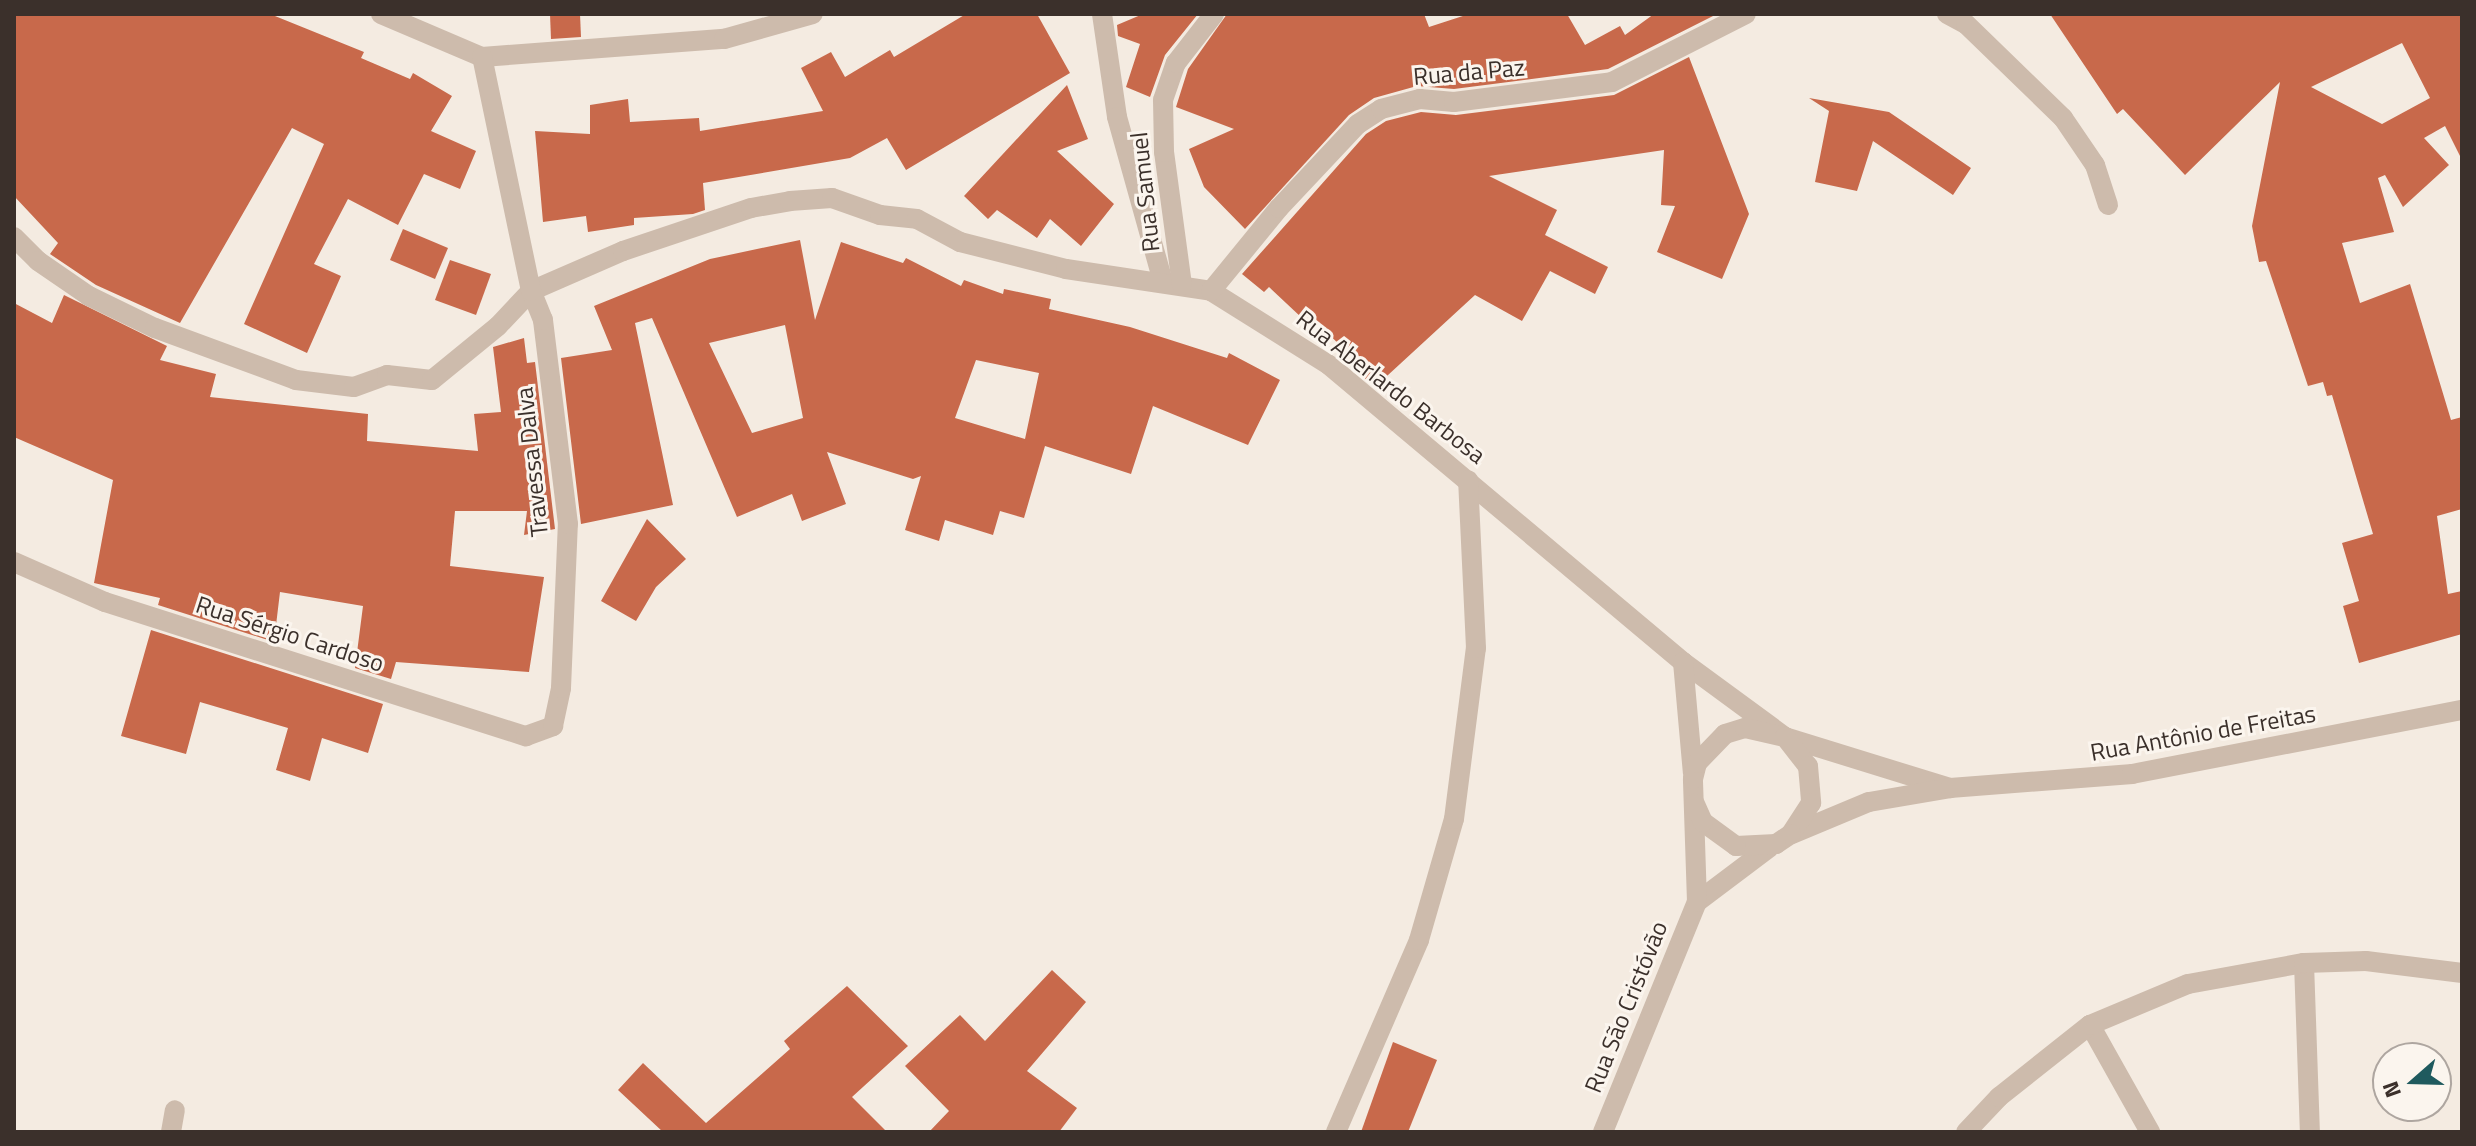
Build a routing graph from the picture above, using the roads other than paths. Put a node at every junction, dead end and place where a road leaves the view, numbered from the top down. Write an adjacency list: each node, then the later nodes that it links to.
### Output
1 (381, 14): 7 (street)
2 (813, 14): 7 (street)
3 (1102, 14): 10 (street, Rua Samuel)
4 (1214, 14): 10 (street, Rua Samuel)
5 (1746, 14): 12 (street, Rua da Paz)
6 (1950, 15): 8 (street)
7 (482, 57): 11 (street, Travessa Dalva)
8 (2108, 205)
9 (14, 237): 11 (street, Rua Aberlardo Barbosa)
10 (1172, 283): 11 (street, Rua Aberlardo Barbosa); 12 (street, Rua Aberlardo Barbosa)
11 (531, 291): 17 (street, Travessa Dalva)
12 (1211, 291): 13 (street, Rua Aberlardo Barbosa)
13 (1468, 480): 15 (street, Rua Aberlardo Barbosa); 29 (street)
14 (14, 562): 17 (street, Rua Sérgio Cardoso)
15 (1683, 662): 18 (street, Rua Aberlardo Barbosa); 19 (street)
16 (2462, 710): 20 (street, Rua Antônio de Freitas)
17 (553, 726)
18 (1785, 737): 19 (street); 20 (street, Rua Antônio de Freitas); 22 (street)
19 (1693, 779): 21 (street)
20 (1950, 788): 22 (street, Rua Antônio de Freitas)
21 (1695, 804): 22 (street); 23 (street, Rua São Cristóvão)
22 (1784, 839): 23 (street, Rua São Cristóvão)
23 (1697, 902): 30 (street, Rua São Cristóvão)
24 (2304, 963): 25 (street); 26 (street); 33 (street)
25 (2462, 973)
26 (2090, 1025): 31 (street); 32 (street)
27 (175, 1110): 28 (street)
28 (171, 1132)
29 (1336, 1132)
30 (1603, 1132)
31 (1966, 1132)
32 (2150, 1132)
33 (2310, 1132)

